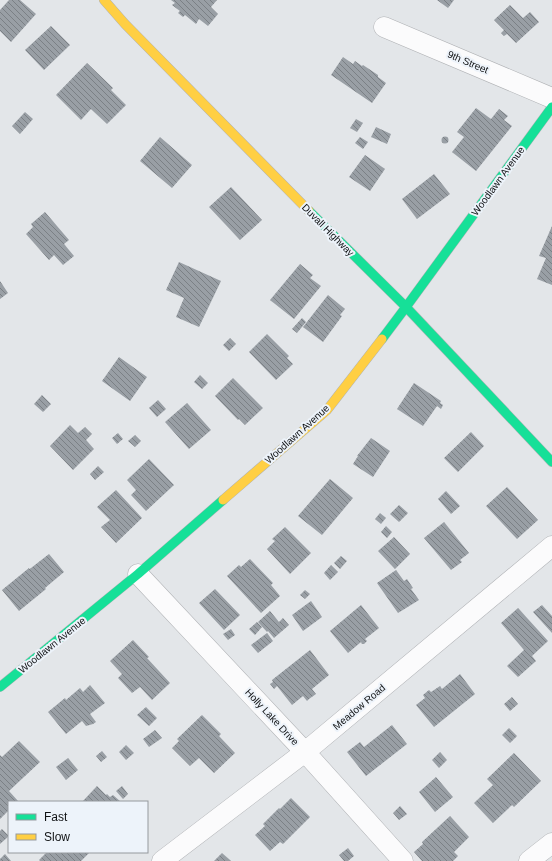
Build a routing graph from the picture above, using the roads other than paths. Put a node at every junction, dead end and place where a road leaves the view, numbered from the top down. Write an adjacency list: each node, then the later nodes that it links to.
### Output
1 (104, 0): 5 (street, Duvall Highway)
2 (384, 27): 3 (street, 9th Street)
3 (552, 98)
4 (552, 107): 5 (street, Woodlawn Avenue)
5 (406, 307): 6 (street, Duvall Highway); 8 (street, Woodlawn Avenue)
6 (552, 462)
7 (552, 546): 10 (street, Meadow Road)
8 (138, 574): 9 (street, Woodlawn Avenue); 10 (street, Holly Lake Drive)
9 (0, 688)
10 (305, 752): 12 (street, Meadow Road); 13 (street, Holly Lake Drive)
11 (552, 843): 14 (street)
12 (162, 861)
13 (403, 861)
14 (529, 861)

